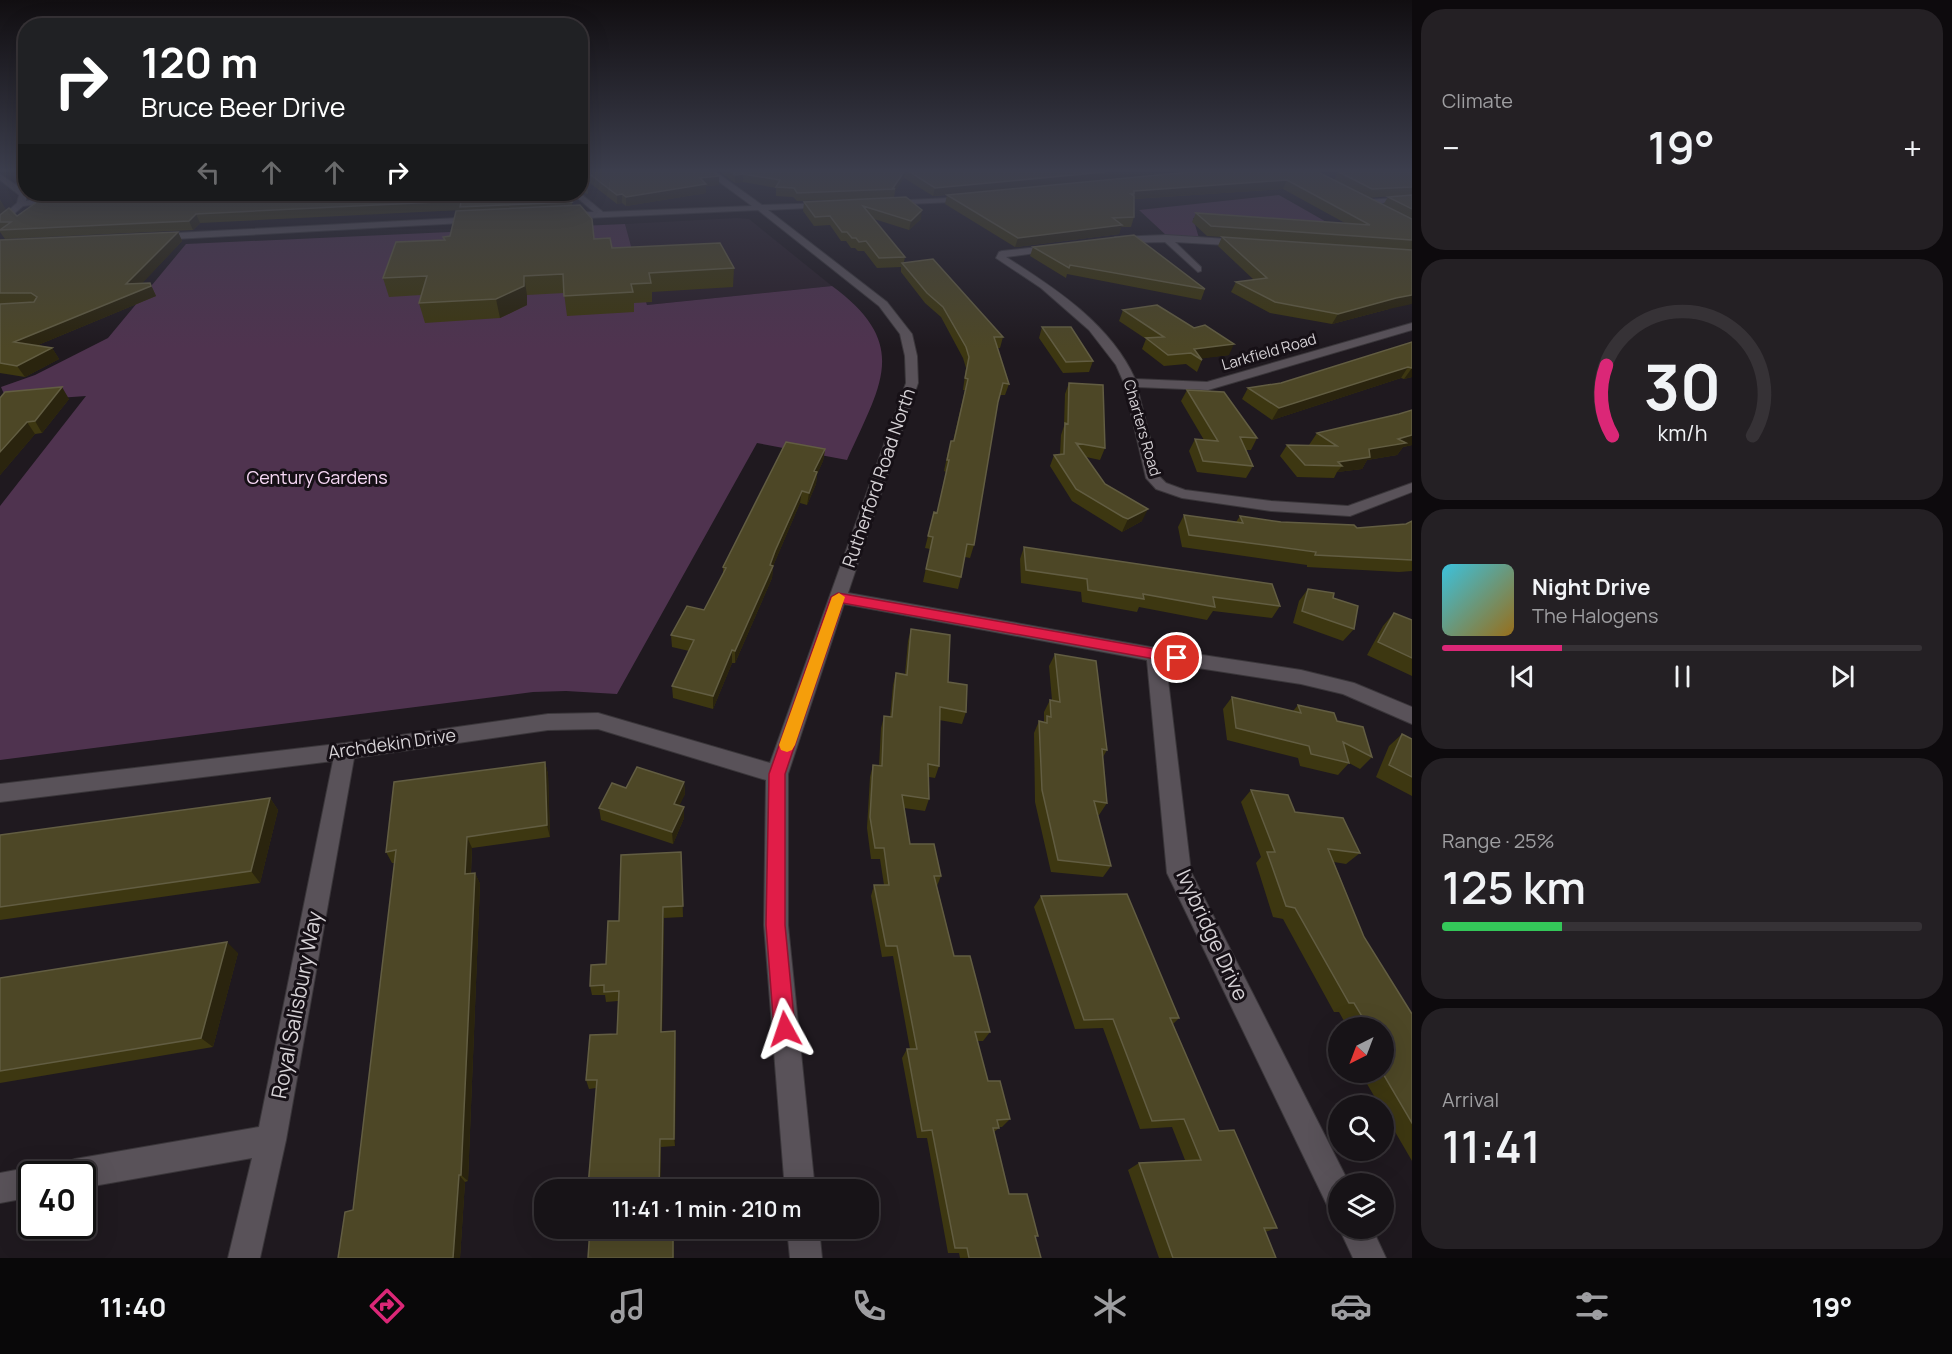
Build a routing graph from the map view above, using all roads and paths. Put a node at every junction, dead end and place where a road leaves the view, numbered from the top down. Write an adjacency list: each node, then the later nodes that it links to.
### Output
1 (280, 231): 3 (street)
2 (788, 231): 12 (street, Rutherford Road North)
3 (142, 238)
4 (1166, 238): 5 (street); 6 (street); 8 (street)
5 (1100, 242)
6 (1248, 244)
7 (1065, 246): 10 (street, Charters Road)
8 (1198, 269)
9 (1412, 326): 10 (street, Larkfield Road)
10 (1130, 383): 11 (street, Charters Road)
11 (1412, 487)
12 (838, 597): 13 (street); 16 (street, Rutherford Road North)
13 (1156, 655): 14 (street); 20 (street, Ivybridge Drive)
14 (1412, 716)
15 (345, 751): 16 (street, Archdekin Drive); 17 (street, Archdekin Drive); 18 (street, Royal Salisbury Way)
16 (777, 774): 21 (street, Rutherford Road North)
17 (0, 793)
18 (271, 1140): 19 (street); 26 (street, Royal Salisbury Way)
19 (96, 1170)
20 (1328, 1174)
21 (799, 1179)
22 (18, 1185): 23 (street)
23 (0, 1188)
24 (804, 1239): 27 (street)
25 (1360, 1239): 28 (street)
26 (244, 1258)
27 (806, 1258)
28 (1370, 1258)

